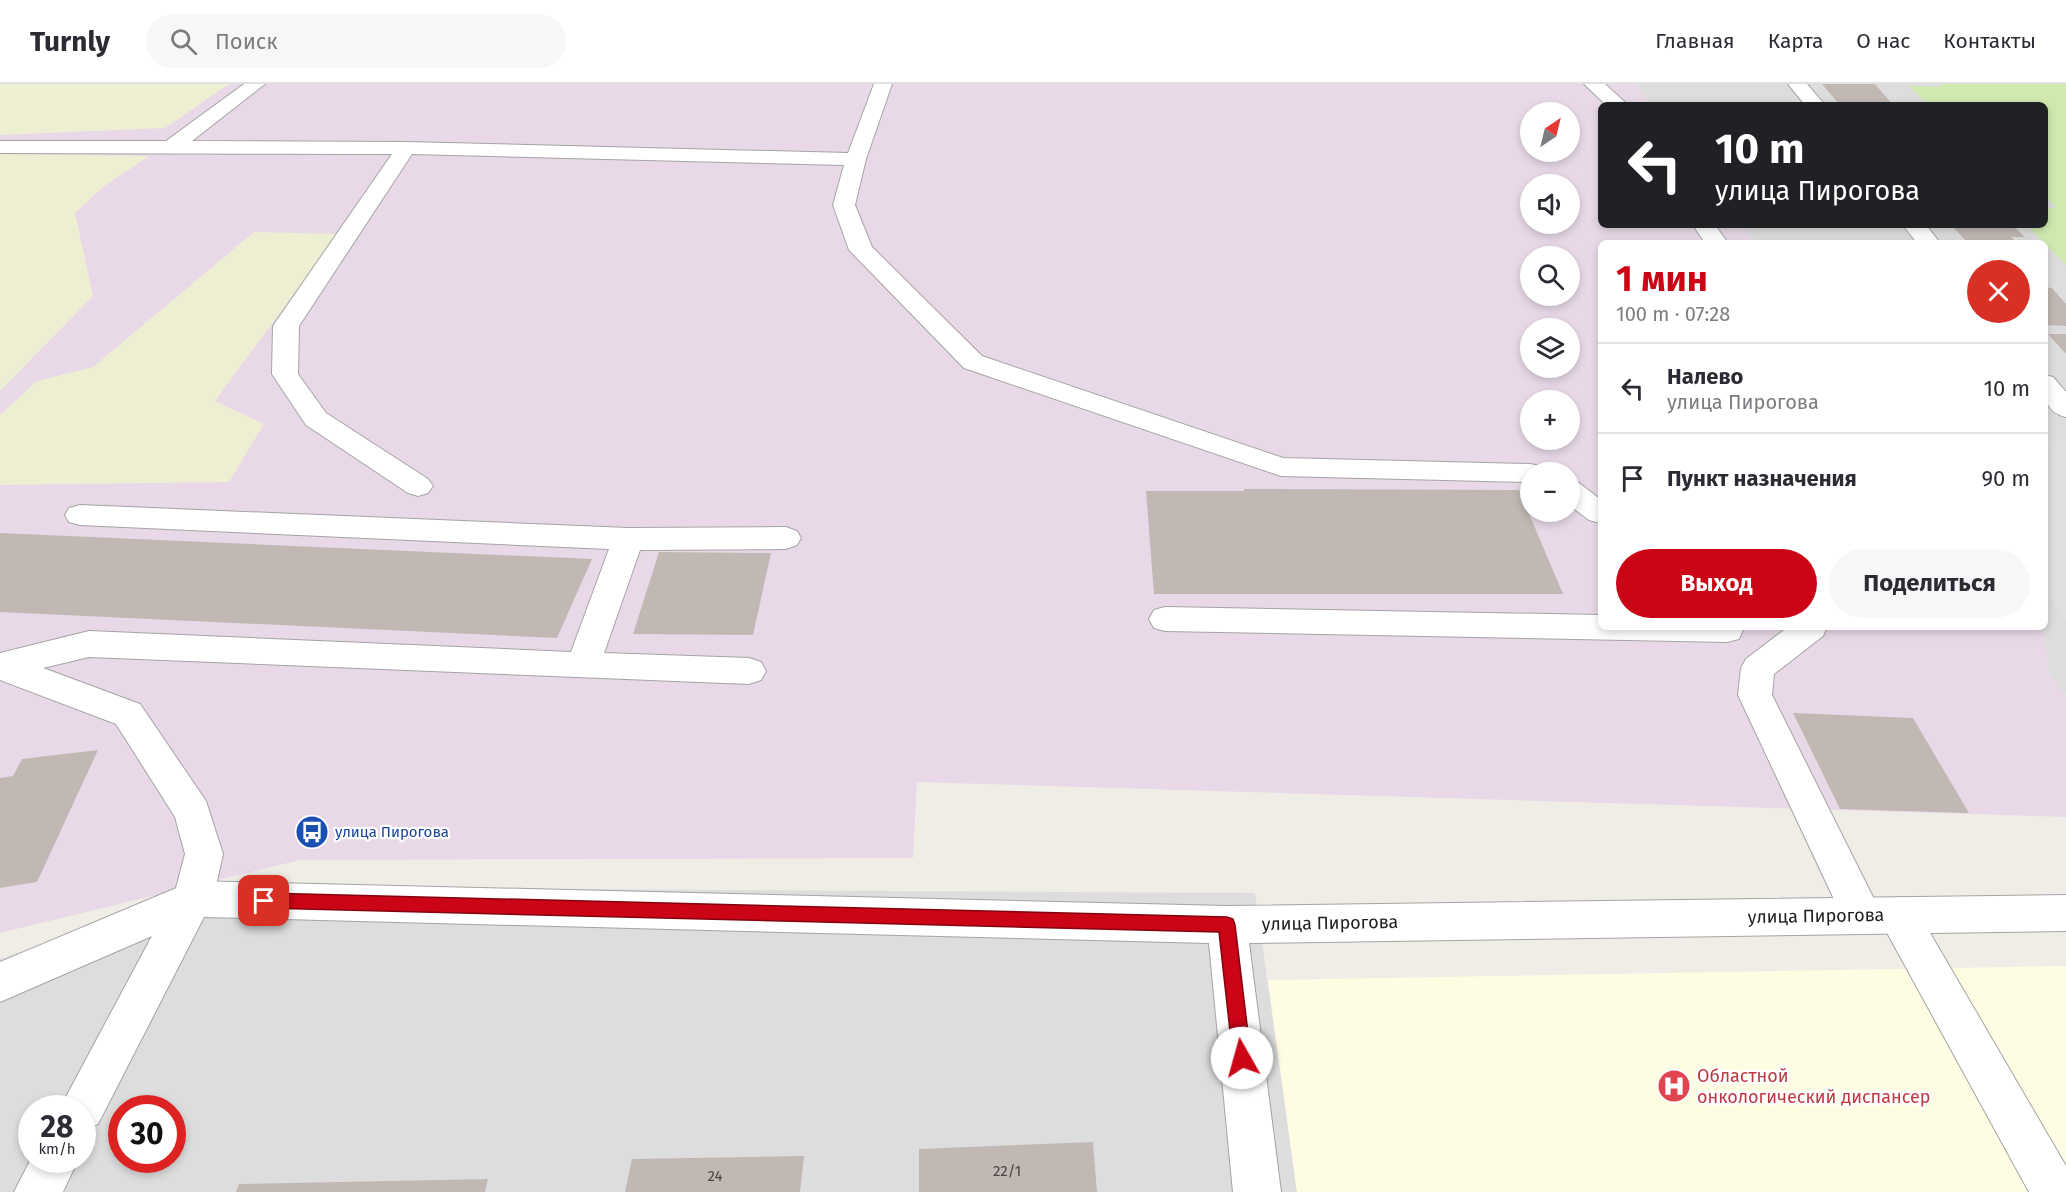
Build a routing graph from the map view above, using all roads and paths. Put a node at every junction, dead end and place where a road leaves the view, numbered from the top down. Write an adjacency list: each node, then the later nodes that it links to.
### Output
1 (256, 84): 8 (street)
2 (883, 84): 10 (street)
3 (1593, 84): 5 (street)
4 (1797, 84): 6 (street)
5 (1614, 102)
6 (1812, 102)
7 (0, 147): 8 (street)
8 (171, 147): 9 (street)
9 (406, 148): 10 (street); 16 (street)
10 (856, 159): 15 (street)
11 (1916, 228): 12 (street)
12 (1926, 240)
13 (2048, 388): 14 (street)
14 (2066, 409)
15 (1520, 473)
16 (418, 486)
17 (1580, 498): 18 (street)
18 (1598, 512)
19 (80, 515): 21 (street)
20 (786, 538): 21 (street)
21 (628, 539): 26 (street)
22 (1165, 620): 23 (street)
23 (1598, 626)
24 (1728, 630): 28 (street)
25 (1807, 630): 28 (street)
26 (583, 665): 27 (street); 29 (street)
27 (1, 666): 30 (street)
28 (1758, 668): 32 (street)
29 (749, 671)
30 (193, 899): 33 (street, улица Пирогова); 34 (street, улица Пирогова); 35 (street)
31 (2066, 913): 32 (street, улица Пирогова)
32 (1880, 915): 33 (street, улица Пирогова); 39 (street)
33 (1227, 925): 38 (street)
34 (0, 982)
35 (89, 1095)
36 (48, 1173): 37 (street)
37 (38, 1192)
38 (1257, 1192)
39 (2055, 1192)

